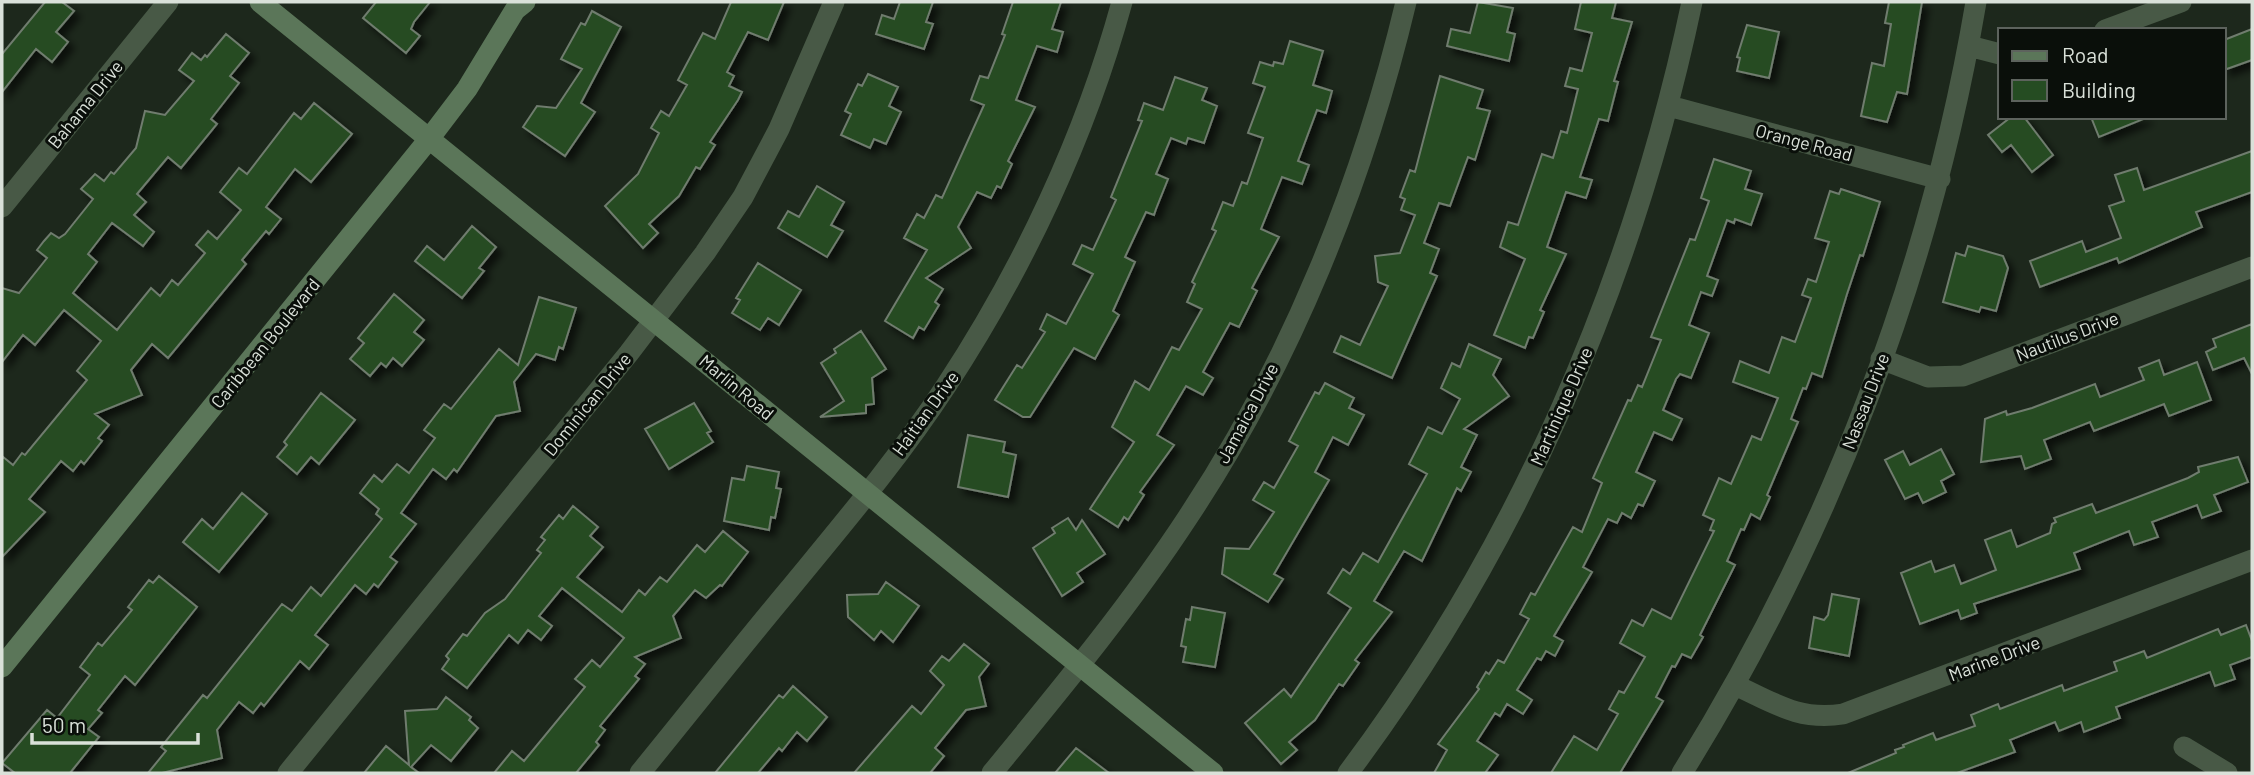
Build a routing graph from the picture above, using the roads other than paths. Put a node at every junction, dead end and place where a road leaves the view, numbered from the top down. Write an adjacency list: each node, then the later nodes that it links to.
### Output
1 (168, 2): 16 (street, Bahama Drive)
2 (260, 2): 14 (street, Marlin Road)
3 (834, 2): 18 (street, Dominican Drive)
4 (1122, 2): 20 (street, Haitian Drive)
5 (1406, 2): 22 (street, Jamaica Drive)
6 (1692, 2): 13 (street, Martinique Drive)
7 (1976, 2): 11 (street, Nassau Drive)
8 (2181, 2): 10 (street)
9 (518, 4): 14 (street, Caribbean Boulevard)
10 (2110, 28)
11 (1969, 46): 12 (street); 15 (street, Nassau Drive)
12 (1998, 53)
13 (1669, 106): 15 (street, Orange Road); 30 (street, Martinique Drive)
14 (429, 139): 18 (street, Marlin Road); 23 (street, Caribbean Boulevard)
15 (1940, 179): 19 (street, Nassau Drive)
16 (2, 207)
17 (2252, 267): 19 (street, Nautilus Drive)
18 (655, 319): 20 (street, Marlin Road); 26 (street, Dominican Drive)
19 (1881, 359): 24 (street, Nassau Drive)
20 (867, 493): 22 (street, Marlin Road); 27 (street, Haitian Drive)
21 (2252, 560): 24 (street, Marine Drive)
22 (1079, 665): 28 (street, Jamaica Drive); 29 (street, Marlin Road)
23 (2, 667)
24 (1735, 685): 31 (street, Nassau Drive)
25 (2184, 747): 32 (street)
26 (288, 773)
27 (640, 773)
28 (992, 773)
29 (1213, 773)
30 (1348, 773)
31 (1682, 773)
32 (2227, 773)

